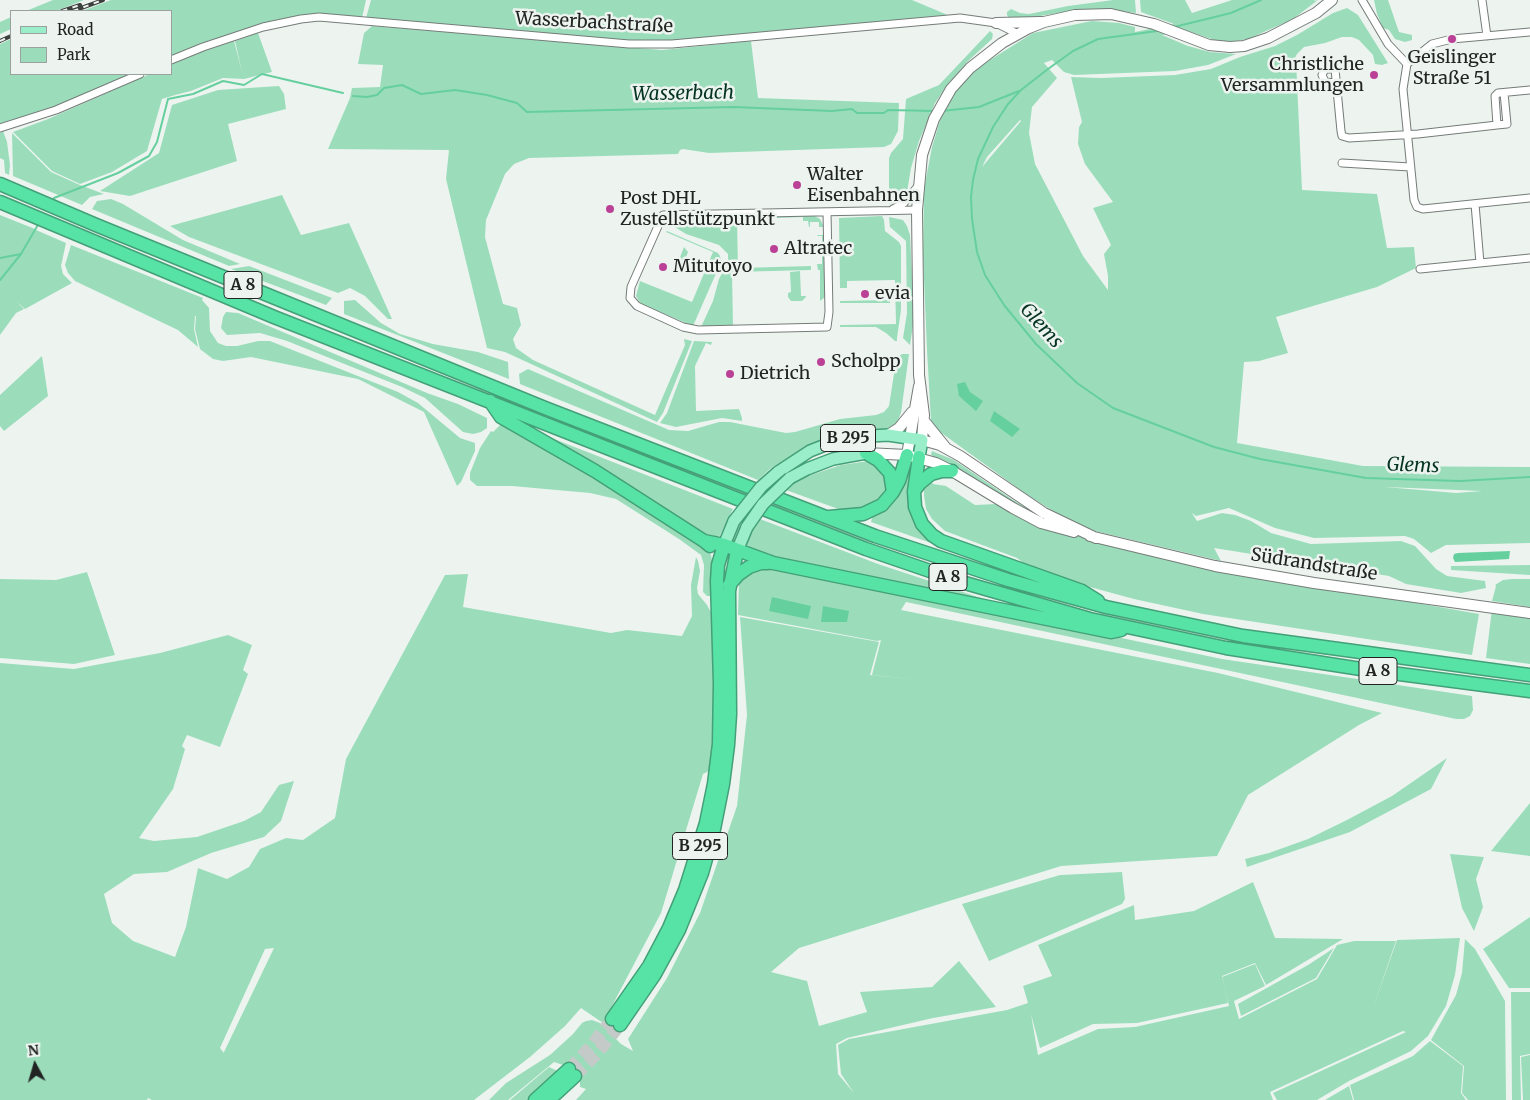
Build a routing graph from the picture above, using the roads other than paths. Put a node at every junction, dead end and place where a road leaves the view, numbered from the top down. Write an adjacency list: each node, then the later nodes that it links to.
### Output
1 (1332, 0): 4 (main road)
2 (1362, 0): 10 (street)
3 (1482, 0): 8 (street)
4 (1044, 22): 5 (main road); 7 (main road)
5 (996, 23): 7 (street, Wasserbachstraße); 9 (street, Wasserbachstraße)
6 (1530, 32): 8 (street)
7 (1018, 34): 19 (main road)
8 (1486, 36): 10 (street)
9 (172, 60)
10 (1407, 64): 15 (street)
11 (138, 75): 14 (street)
12 (1336, 83): 15 (street)
13 (1530, 90): 15 (street)
14 (0, 128)
15 (1406, 134): 17 (street)
16 (1342, 164): 17 (street)
17 (1410, 167): 22 (street)
18 (0, 184): 42 (highway, A 8)
19 (918, 186): 23 (street); 24 (main road)
20 (1530, 198): 22 (street)
21 (0, 202): 30 (highway, A 8)
22 (1475, 204): 27 (street)
23 (893, 210): 24 (street); 25 (street)
24 (917, 210): 29 (main road)
25 (828, 212): 25 (street)
26 (1530, 258): 27 (street)
27 (1480, 263): 28 (street)
28 (1420, 269)
29 (920, 383): 31 (main road); 32 (main road)
30 (490, 402): 44 (highway); 53 (highway, A 8)
31 (914, 408): 33 (main road); 34 (main road)
32 (924, 422): 35 (main road); 36 (main road)
33 (888, 435): 34 (main road, B 295); 45 (main road, B 295, bridge)
34 (910, 437): 35 (main road, B 295); 38 (main road)
35 (922, 440): 36 (main road, Südrandstraße); 38 (main road)
36 (948, 449): 43 (main road, Südrandstraße)
37 (866, 453): 38 (main road, B 295); 41 (highway); 46 (main road, B 295, bridge)
38 (913, 456): 39 (main road, Südrandstraße); 40 (highway); 41 (highway)
39 (952, 471): 40 (highway); 43 (main road, Südrandstraße)
40 (914, 491): 51 (highway)
41 (893, 492): 42 (highway)
42 (827, 518): 51 (highway, A 8)
43 (1096, 538): 52 (main road, Südrandstraße)
44 (704, 541): 45 (highway); 48 (highway)
45 (724, 545): 46 (highway); 48 (highway, B 295)
46 (737, 551): 47 (highway, A 8); 49 (highway, B 295)
47 (773, 563): 49 (highway, A 8); 53 (highway, A 8)
48 (718, 565): 50 (highway, B 295)
49 (729, 585): 50 (highway, B 295)
50 (723, 603): 56 (highway, B 295)
51 (1106, 607): 54 (highway, A 8)
52 (1530, 613)
53 (1131, 628): 55 (highway, A 8)
54 (1530, 675)
55 (1530, 691)
56 (616, 1022)
57 (535, 1100): 58 (highway)
58 (549, 1100)

